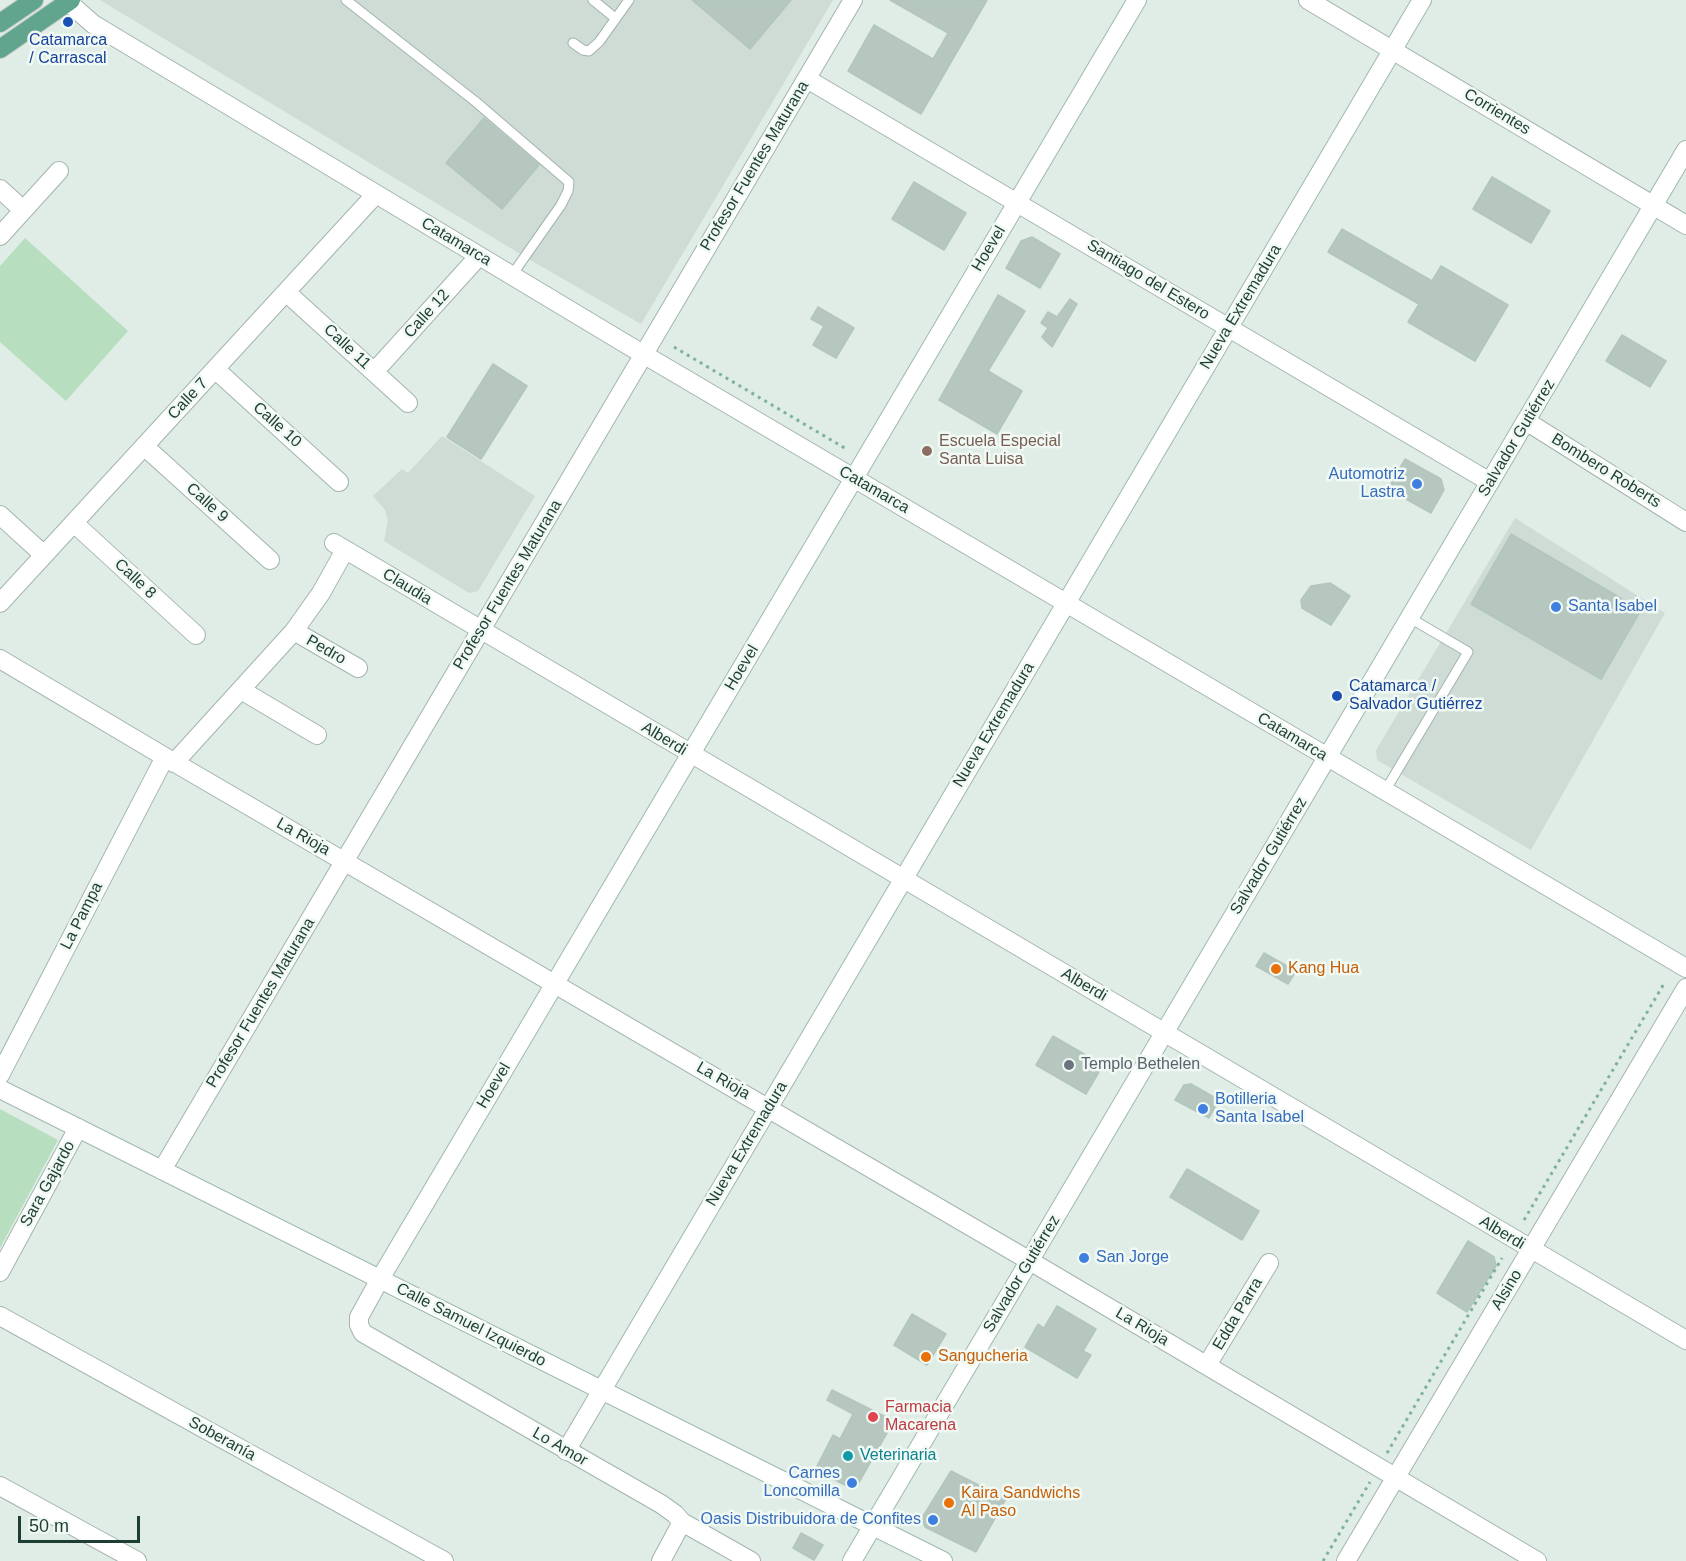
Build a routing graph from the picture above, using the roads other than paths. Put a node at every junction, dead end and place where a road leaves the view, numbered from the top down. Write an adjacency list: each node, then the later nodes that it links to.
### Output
1 (34, 0): 11 (main road)
2 (346, 0): 26 (lane)
3 (593, 0): 10 (lane)
4 (629, 0): 10 (lane)
5 (853, 0): 15 (street, Profesor Fuentes Maturana)
6 (1137, 0): 20 (street, Hoevel)
7 (1308, 0): 14 (street, Corrientes)
8 (1422, 0): 14 (street, Nueva Extremadura)
9 (69, 1): 13 (main road); 19 (street, Catamarca)
10 (615, 18): 12 (lane)
11 (0, 23)
12 (573, 43)
13 (0, 49)
14 (1392, 50): 21 (street, Corrientes); 28 (street, Nueva Extremadura)
15 (807, 79): 20 (street, Santiago del Estero); 29 (street, Profesor Fuentes Maturana)
16 (1686, 150): 21 (street, Salvador Gutiérrez)
17 (59, 171): 22 (street)
18 (0, 189): 22 (street)
19 (376, 194): 25 (street, Catamarca); 27 (street, Calle 7)
20 (1017, 202): 28 (street, Santiago del Estero); 35 (street, Hoevel)
21 (1654, 205): 23 (street, Corrientes); 33 (street, Salvador Gutiérrez)
22 (23, 210): 24 (street)
23 (1686, 225)
24 (0, 236)
25 (479, 256): 26 (street, Catamarca); 31 (street, Calle 12)
26 (512, 275): 29 (street, Catamarca)
27 (286, 291): 30 (street, Calle 7); 31 (street, Calle 11)
28 (1228, 328): 37 (street, Santiago del Estero); 45 (street, Nueva Extremadura)
29 (644, 355): 35 (street, Catamarca); 48 (street, Profesor Fuentes Maturana)
30 (215, 369): 34 (street, Calle 7); 36 (street, Calle 10)
31 (374, 372): 32 (street, Calle 11)
32 (408, 403)
33 (1526, 421): 37 (street, Salvador Gutiérrez); 39 (street, Bombero Roberts)
34 (144, 446): 40 (street, Calle 7); 43 (street, Calle 9)
35 (854, 478): 45 (street, Catamarca); 54 (street, Hoevel)
36 (339, 482)
37 (1490, 482): 46 (street, Salvador Gutiérrez)
38 (0, 515): 42 (street)
39 (1686, 522)
40 (74, 523): 42 (street, Calle 7); 49 (street, Calle 8)
41 (340, 547): 47 (street, La Pampa); 48 (street, Claudia)
42 (44, 555): 44 (street, Calle 7)
43 (270, 560)
44 (0, 603)
45 (1066, 603): 55 (street, Catamarca); 59 (street, Nueva Extremadura)
46 (1410, 618): 55 (street, Salvador Gutiérrez); 57 (lane)
47 (294, 631): 51 (street, Pedro); 52 (street, La Pampa)
48 (481, 631): 54 (street, Alberdi); 58 (street, Profesor Fuentes Maturana)
49 (196, 635)
50 (0, 659): 56 (street, La Rioja)
51 (358, 668)
52 (241, 690): 53 (street); 56 (street, La Pampa)
53 (317, 735)
54 (690, 755): 59 (street, Alberdi); 61 (street, Hoevel)
55 (1328, 758): 57 (street, Catamarca); 63 (street, Salvador Gutiérrez)
56 (169, 760): 58 (street, La Rioja); 64 (street, La Pampa)
57 (1385, 791): 60 (street, Catamarca)
58 (345, 861): 61 (street, La Rioja); 68 (street, Profesor Fuentes Maturana)
59 (903, 878): 63 (street, Alberdi); 66 (street, Nueva Extremadura)
60 (1686, 968)
61 (555, 983): 66 (street, La Rioja); 73 (street, Hoevel)
62 (1686, 988): 69 (street, Alsino)
63 (1165, 1033): 69 (street, Alberdi); 70 (street, Salvador Gutiérrez)
64 (0, 1075)
65 (0, 1089): 67 (street, Calle Samuel Izquierdo)
66 (768, 1108): 70 (street, La Rioja); 78 (street, Nueva Extremadura)
67 (78, 1128): 68 (street, Calle Samuel Izquierdo); 72 (street, Sara Gajardo)
68 (162, 1170): 73 (street, Calle Samuel Izquierdo)
69 (1531, 1250): 76 (street, Alberdi); 80 (street, Alsino)
70 (1030, 1261): 77 (street, La Rioja); 83 (street, Salvador Gutiérrez)
71 (1269, 1263): 77 (street, Edda Parra)
72 (0, 1272)
73 (380, 1279): 75 (street, Hoevel); 78 (street, Calle Samuel Izquierdo)
74 (0, 1316): 85 (street, Soberanía)
75 (367, 1336): 79 (street, Lo Amor)
76 (1686, 1340)
77 (1207, 1365): 80 (street, La Rioja)
78 (602, 1390): 79 (street, Nueva Extremadura); 83 (street, Calle Samuel Izquierdo)
79 (566, 1451): 82 (street, Lo Amor)
80 (1396, 1477): 90 (street, Alsino); 91 (street, La Rioja)
81 (0, 1486): 84 (street)
82 (682, 1522): 86 (street); 87 (street, Lo Amor)
83 (873, 1526): 88 (street, Salvador Gutiérrez); 89 (street, Calle Samuel Izquierdo)
84 (137, 1561)
85 (444, 1561)
86 (661, 1561)
87 (752, 1561)
88 (852, 1561)
89 (943, 1561)
90 (1346, 1561)
91 (1538, 1561)

